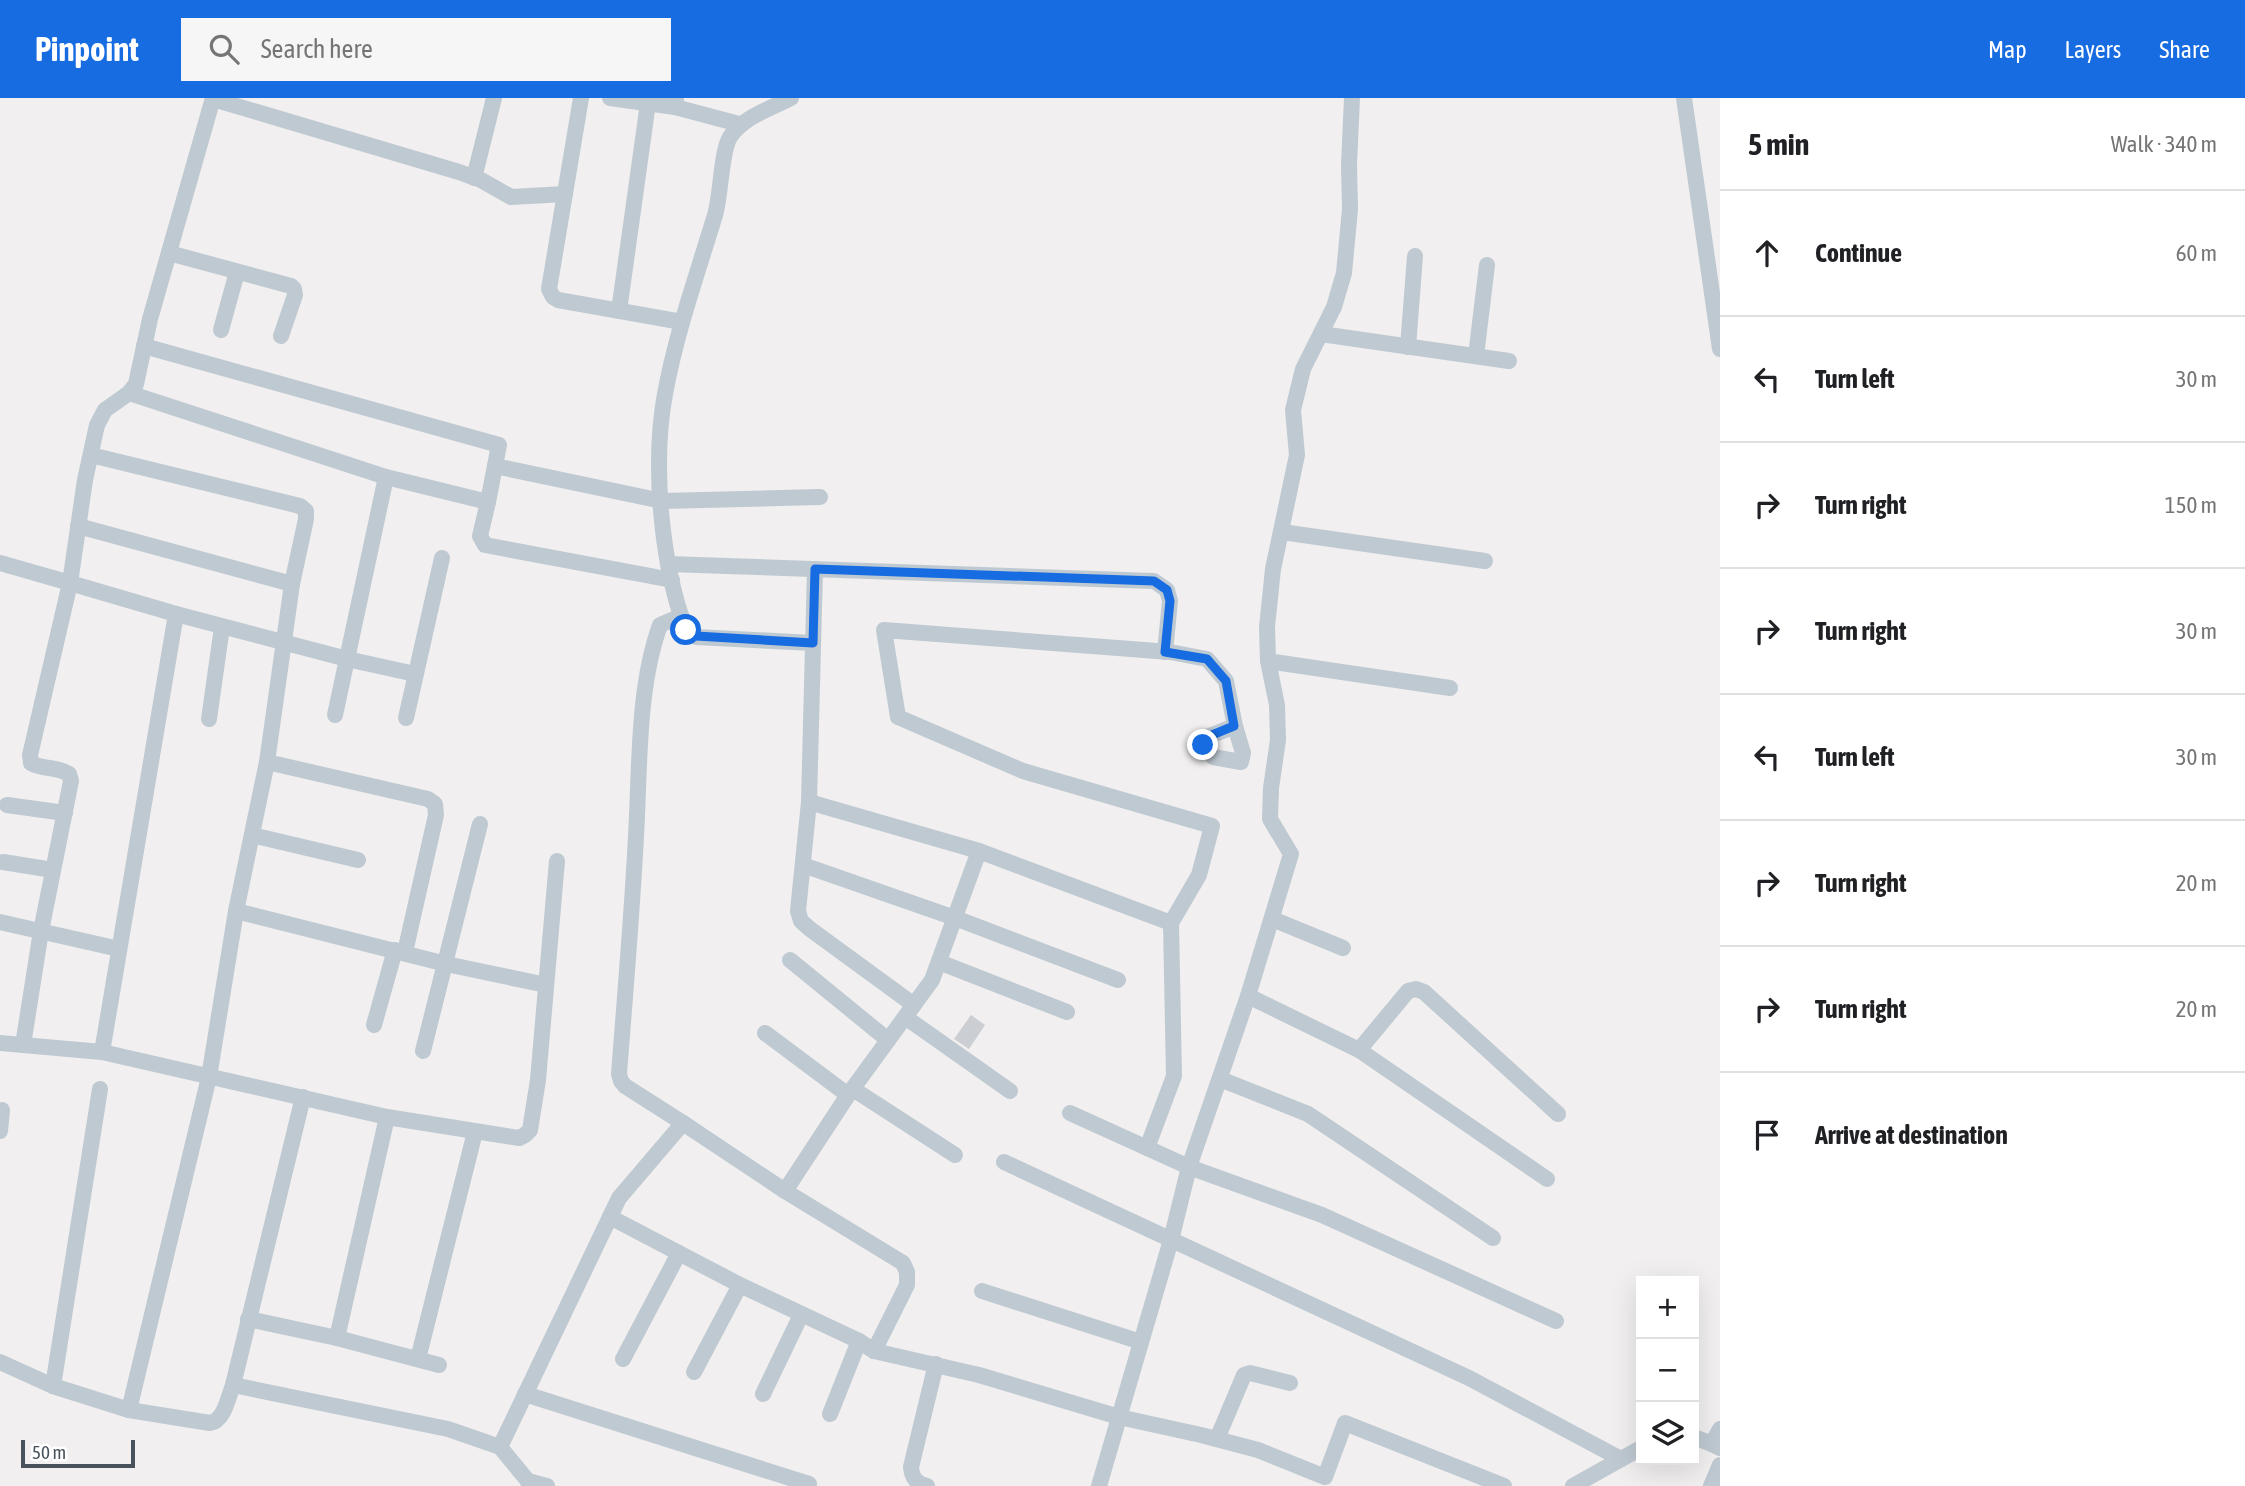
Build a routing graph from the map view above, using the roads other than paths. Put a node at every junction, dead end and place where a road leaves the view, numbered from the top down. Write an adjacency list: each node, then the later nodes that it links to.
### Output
1 (213, 98): 11 (street); 13 (street)
2 (494, 98): 11 (street)
3 (581, 98): 12 (street)
4 (610, 98): 8 (street)
5 (791, 98): 10 (street)
6 (1352, 98): 21 (street)
7 (1684, 98): 17 (street)
8 (648, 103): 9 (street); 18 (street)
9 (676, 103): 10 (street)
10 (739, 124): 19 (street)
11 (474, 178): 12 (street)
12 (565, 194): 18 (street)
13 (169, 253): 16 (street); 23 (street)
14 (1415, 256): 24 (street)
15 (1487, 265): 26 (street)
16 (237, 271): 20 (street); 22 (street)
17 (1717, 300): 25 (street)
18 (619, 310): 19 (street)
19 (682, 322): 33 (street)
20 (221, 330)
21 (1321, 334): 24 (street); 36 (street)
22 (281, 336)
23 (144, 346): 28 (street); 30 (street)
24 (1408, 347): 26 (street)
25 (1720, 349)
26 (1476, 356): 27 (street)
27 (1509, 361)
28 (129, 393): 29 (street); 31 (street)
29 (91, 455): 35 (street); 43 (street)
30 (495, 466): 33 (street); 34 (street)
31 (386, 477): 34 (street); 50 (street)
32 (820, 497): 33 (street)
33 (662, 500): 41 (street)
34 (488, 502): 41 (street)
35 (78, 526): 42 (street); 43 (street)
36 (1282, 532): 38 (street); 51 (street)
37 (442, 558): 52 (street)
38 (1485, 561)
39 (0, 563): 42 (street)
40 (815, 569): 41 (street); 48 (street); 49 (street)
41 (670, 572): 45 (street)
42 (70, 583): 44 (street); 61 (street)
43 (292, 584): 47 (street)
44 (176, 614): 46 (street); 77 (street)
45 (681, 616): 48 (street); 105 (street)
46 (222, 627): 47 (street); 56 (street)
47 (283, 643): 50 (street); 58 (street)
48 (813, 643): 59 (street)
49 (1165, 652): 57 (street); 74 (street)
50 (347, 659): 52 (street); 54 (street)
51 (1268, 661): 53 (street); 72 (street)
52 (415, 674): 55 (street)
53 (1450, 688)
54 (335, 715)
55 (406, 718)
56 (209, 719)
57 (1234, 726)
58 (267, 762): 63 (street); 78 (street)
59 (809, 802): 64 (street); 68 (street)
60 (7, 805): 61 (street)
61 (65, 813): 69 (street)
62 (480, 824): 81 (street)
63 (252, 835): 65 (street); 70 (street)
64 (979, 851): 71 (street); 74 (street)
65 (358, 860)
66 (557, 861): 83 (street)
67 (3, 862): 69 (street)
68 (803, 865): 71 (street); 85 (street)
69 (53, 870): 75 (street)
70 (236, 911): 78 (street); 95 (street)
71 (956, 918): 80 (street); 82 (street)
72 (1272, 919): 76 (street); 84 (street)
73 (0, 922): 75 (street)
74 (1171, 923): 108 (street)
75 (41, 931): 77 (street); 91 (street)
76 (1343, 948)
77 (119, 949): 94 (street)
78 (400, 951): 81 (street); 87 (street)
79 (790, 960): 89 (street)
80 (939, 962): 85 (street); 86 (street)
81 (446, 964): 83 (street); 93 (street)
82 (1118, 980)
83 (546, 985): 107 (street)
84 (1248, 996): 92 (street); 96 (street)
85 (910, 1011): 89 (street); 98 (street)
86 (1067, 1012)
87 (374, 1025)
88 (765, 1033): 99 (street)
89 (888, 1040): 99 (street)
90 (0, 1043): 91 (street)
91 (23, 1045): 94 (street)
92 (1359, 1050): 103 (street); 112 (street)
93 (423, 1051)
94 (102, 1052): 95 (street)
95 (209, 1077): 100 (street); 138 (street)
96 (1220, 1079): 111 (street); 115 (street)
97 (100, 1089): 135 (street)
98 (1010, 1091)
99 (850, 1092): 109 (street); 113 (street)
100 (303, 1097): 104 (street); 121 (street)
101 (2, 1110): 106 (street)
102 (1070, 1113): 108 (street)
103 (1558, 1114)
104 (387, 1117): 107 (street); 123 (street)
105 (682, 1123): 113 (street); 114 (street)
106 (0, 1131)
107 (475, 1132): 127 (street)
108 (1146, 1148): 111 (street)
109 (955, 1155)
110 (1004, 1162): 116 (street)
111 (1189, 1167): 116 (street); 122 (street)
112 (1547, 1179)
113 (785, 1191): 126 (street)
114 (610, 1217): 117 (street); 136 (street)
115 (1493, 1238)
116 (1171, 1240): 125 (street); 147 (street)
117 (679, 1253): 118 (street); 128 (street)
118 (740, 1285): 120 (street); 132 (street)
119 (982, 1291): 125 (street)
120 (801, 1315): 124 (street); 137 (street)
121 (248, 1319): 123 (street); 134 (street)
122 (1556, 1321)
123 (337, 1338): 127 (street)
124 (859, 1341): 126 (street); 139 (street)
125 (1141, 1342): 140 (street)
126 (874, 1351): 130 (street)
127 (418, 1359): 131 (street)
128 (624, 1359)
129 (0, 1362): 135 (street)
130 (936, 1364): 140 (street); 153 (street)
131 (439, 1365)
132 (694, 1372)
133 (1290, 1383): 142 (street)
134 (233, 1385): 138 (street); 145 (street)
135 (53, 1386): 138 (street)
136 (525, 1394): 145 (street); 151 (street)
137 (763, 1394)
138 (129, 1410)
139 (830, 1414)
140 (1119, 1417): 142 (street); 154 (street)
141 (1720, 1429): 144 (street)
142 (1217, 1439): 149 (street)
143 (1699, 1439): 144 (street)
144 (1716, 1446)
145 (500, 1447): 150 (street)
146 (1636, 1451): 147 (street)
147 (1621, 1459): 156 (street)
148 (1720, 1465): 157 (street)
149 (1324, 1482): 155 (street)
150 (529, 1484): 152 (street)
151 (810, 1484)
152 (547, 1486)
153 (927, 1486)
154 (1099, 1486)
155 (1504, 1486)
156 (1573, 1486)
157 (1711, 1486)

